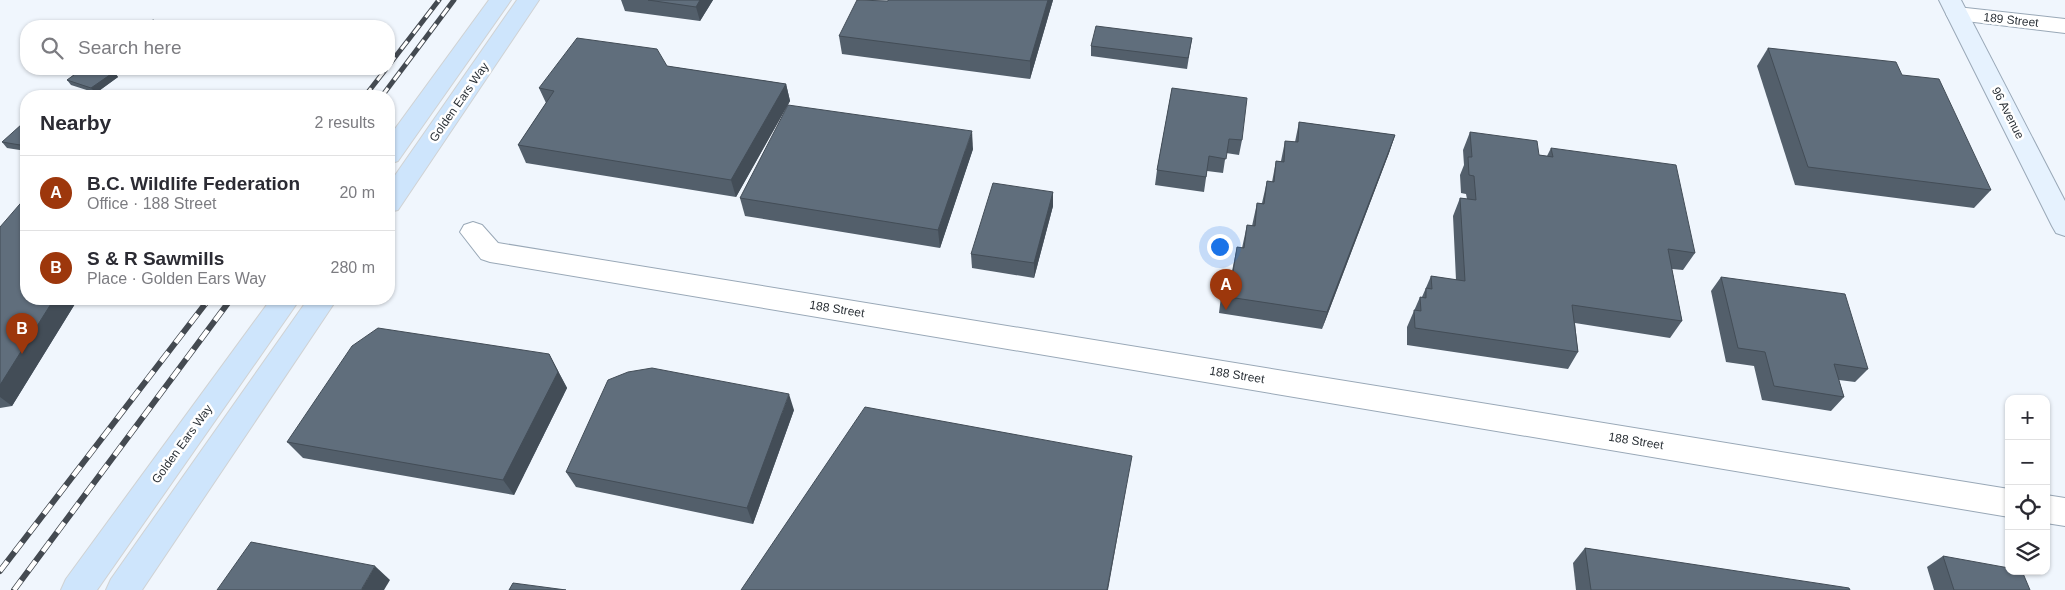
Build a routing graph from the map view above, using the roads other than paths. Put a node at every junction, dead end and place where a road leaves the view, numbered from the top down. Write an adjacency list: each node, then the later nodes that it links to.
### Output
1 (500, 0): 5 (main road, Golden Ears Way)
2 (528, 0): 6 (main road, Golden Ears Way)
3 (1953, 7): 4 (street, 189 Street); 7 (main road, 96 Avenue)
4 (2065, 26)
5 (395, 147)
6 (395, 194)
7 (2065, 226)
8 (474, 232): 11 (street, 188 Street)
9 (282, 305): 14 (main road, Golden Ears Way)
10 (319, 305): 15 (main road)
11 (2005, 502)
12 (2050, 510): 13 (street)
13 (2065, 512)
14 (78, 590)
15 (123, 590)

